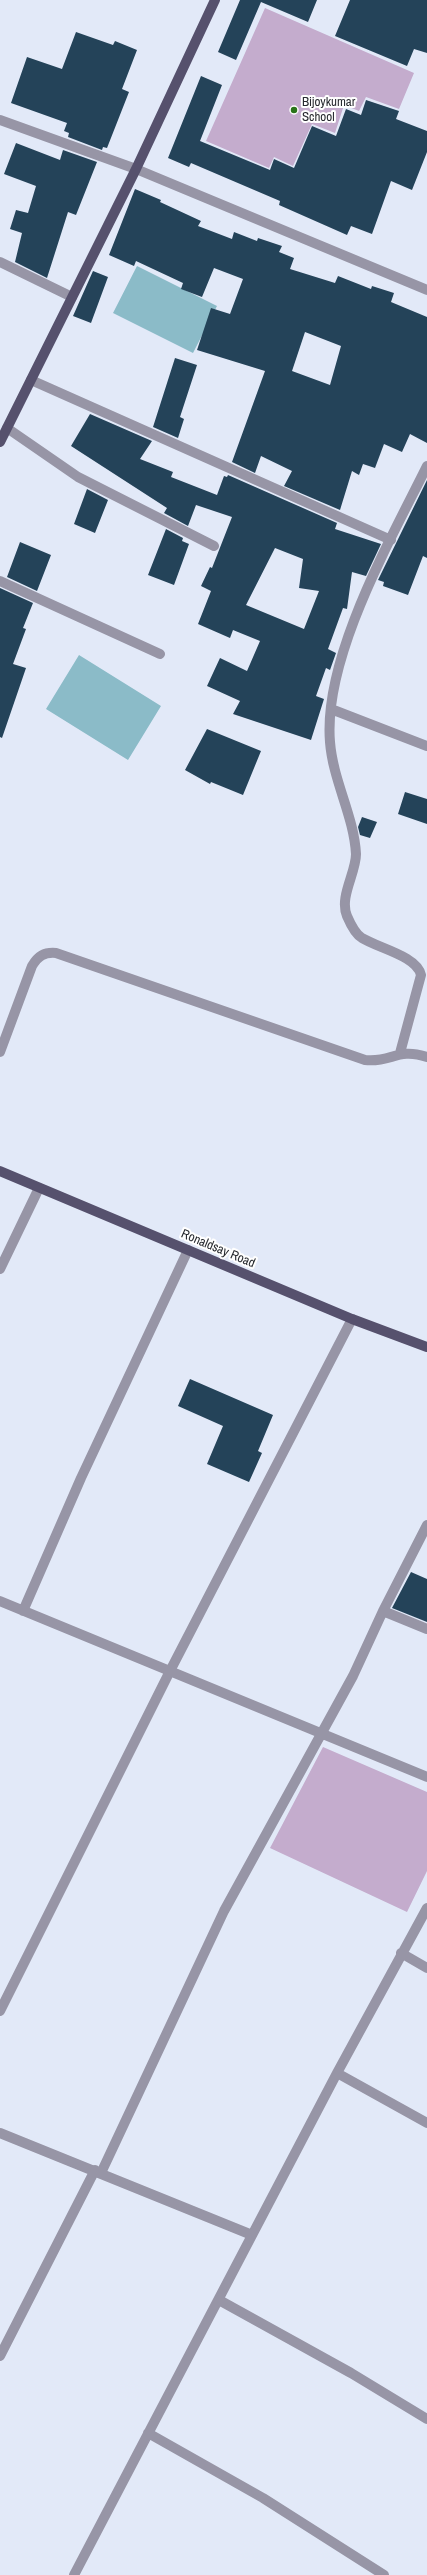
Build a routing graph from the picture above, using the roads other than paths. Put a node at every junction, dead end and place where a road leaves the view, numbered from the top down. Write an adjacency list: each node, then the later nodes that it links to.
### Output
1 (215, 0): 3 (main road)
2 (0, 120): 3 (street)
3 (136, 169): 5 (street); 6 (main road)
4 (0, 262): 6 (street)
5 (427, 290)
6 (72, 297): 7 (main road)
7 (31, 380): 8 (main road); 11 (street)
8 (7, 428): 9 (main road); 12 (street)
9 (0, 442)
10 (427, 466): 11 (street)
11 (391, 540): 15 (street)
12 (214, 546)
13 (0, 580): 14 (street)
14 (160, 654)
15 (331, 709): 16 (street); 18 (street)
16 (427, 746)
17 (0, 1052): 18 (street)
18 (400, 1053): 19 (street)
19 (427, 1057)
20 (0, 1171): 21 (main road, Ronaldsay Road)
21 (39, 1188): 22 (main road, Ronaldsay Road); 23 (street)
22 (188, 1250): 24 (main road, Ronaldsay Road); 28 (street)
23 (0, 1269)
24 (352, 1319): 25 (main road, Ronaldsay Road); 31 (street)
25 (427, 1347)
26 (427, 1525): 29 (street)
27 (0, 1602): 28 (street)
28 (24, 1611): 31 (street)
29 (383, 1611): 30 (street); 32 (street)
30 (427, 1629)
31 (170, 1671): 32 (street); 37 (street)
32 (320, 1733): 33 (street); 41 (street)
33 (427, 1777)
34 (427, 1908): 35 (street)
35 (401, 1953): 36 (street); 38 (street)
36 (427, 1968)
37 (0, 2011)
38 (337, 2073): 39 (street); 42 (street)
39 (427, 2123)
40 (0, 2133): 41 (street)
41 (98, 2172): 42 (street); 44 (street)
42 (252, 2235): 43 (street)
43 (218, 2300): 45 (street); 46 (street)
44 (0, 2356)
45 (427, 2419)
46 (148, 2433): 47 (street); 48 (street)
47 (74, 2575)
48 (384, 2575)

